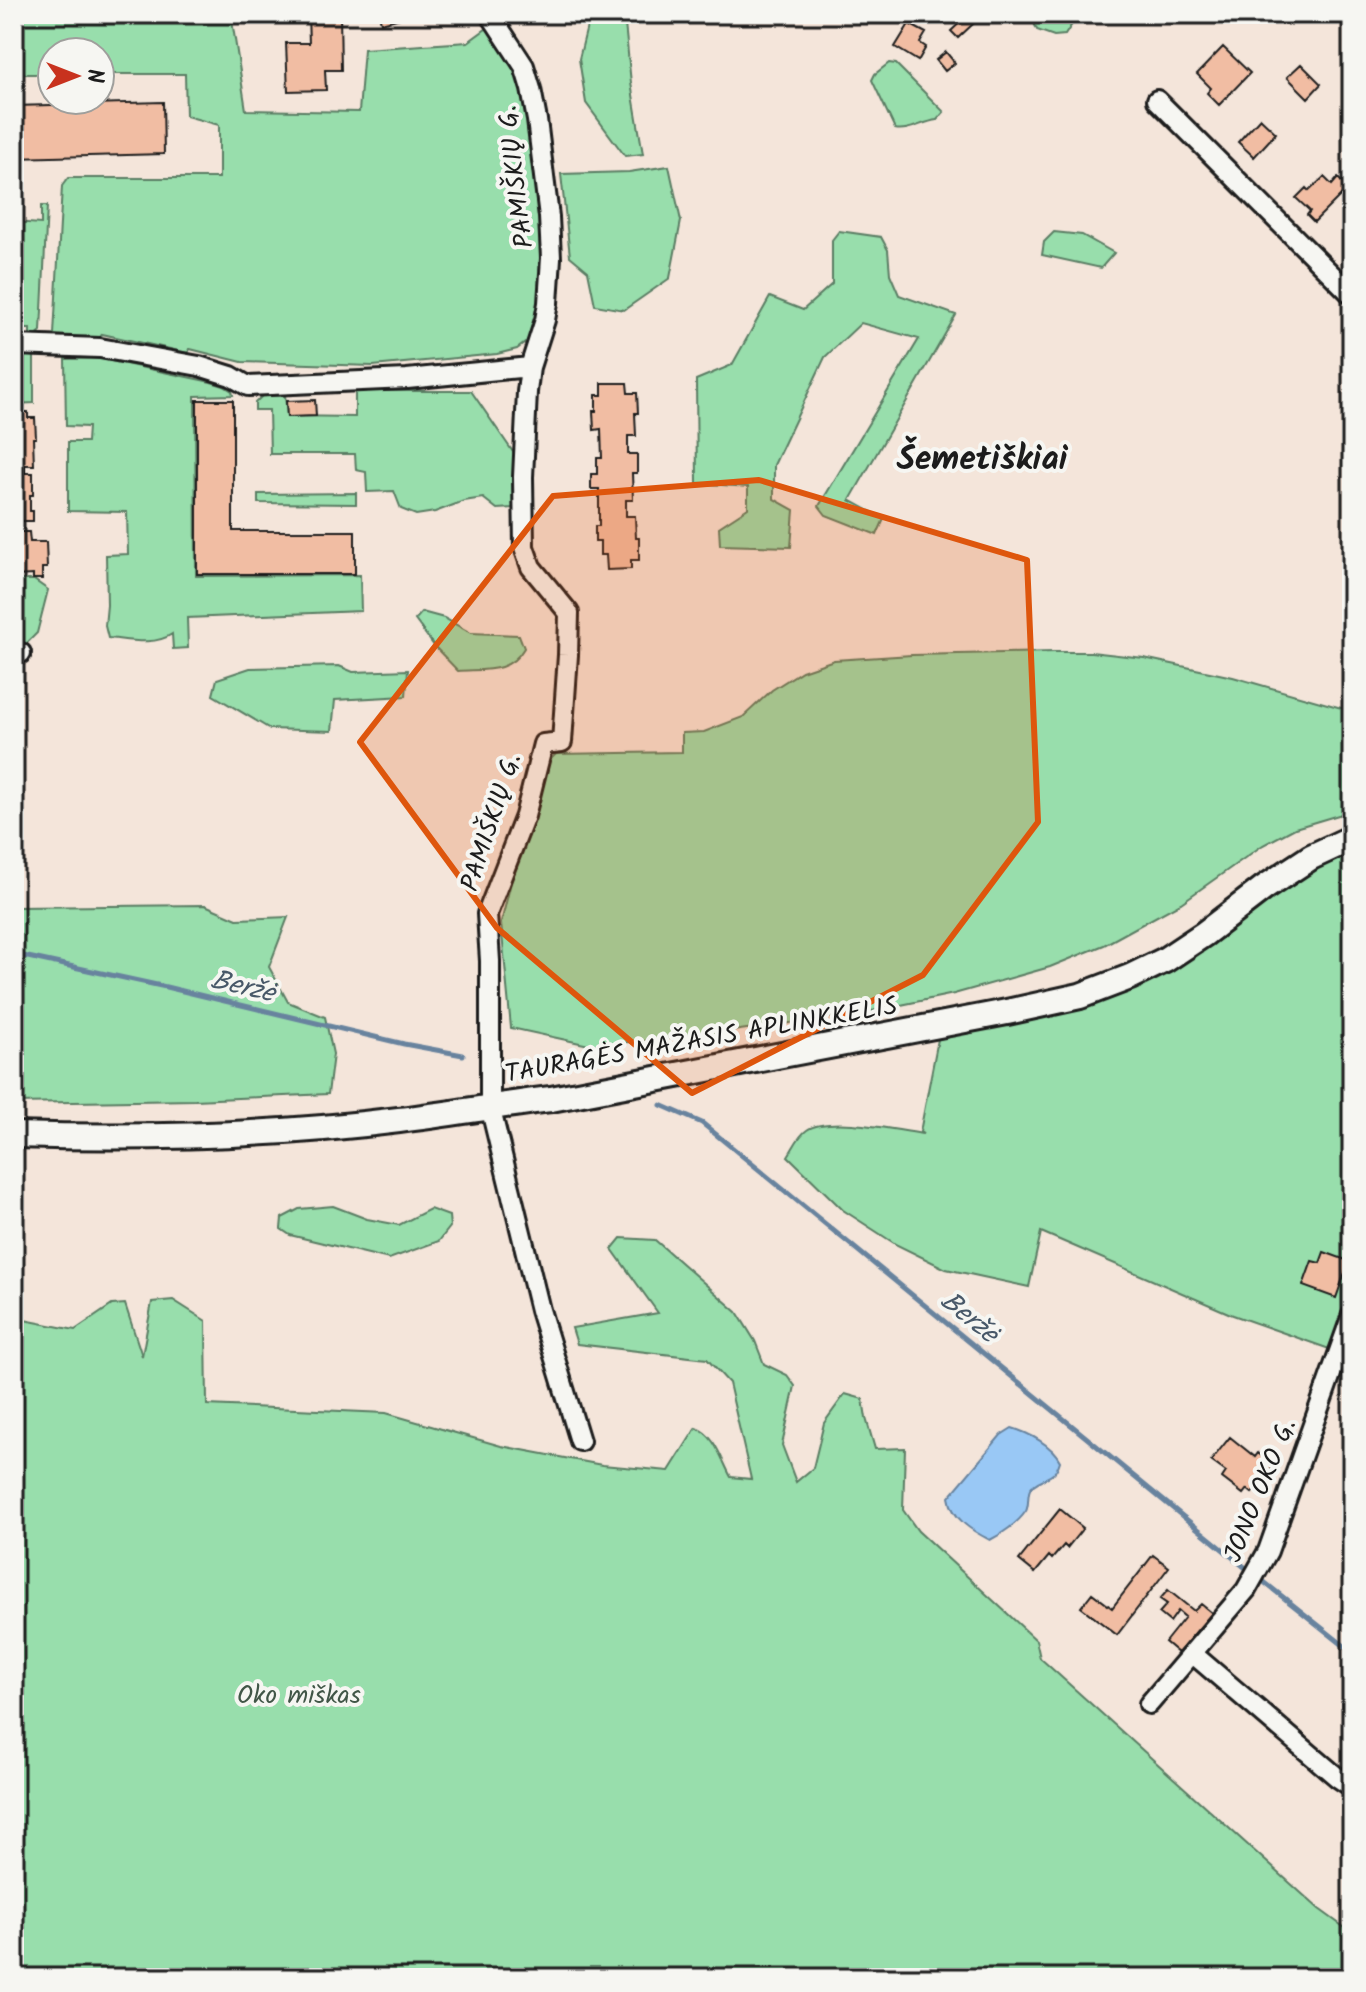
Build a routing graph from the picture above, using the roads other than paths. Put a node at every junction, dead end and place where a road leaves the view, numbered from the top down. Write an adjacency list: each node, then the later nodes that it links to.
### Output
1 (490, 14): 5 (street, PAMIŠKIŲ G.)
2 (1157, 100): 3 (street)
3 (1352, 295)
4 (14, 345): 5 (street)
5 (530, 367): 7 (street, PAMIŠKIŲ G.)
6 (1352, 838): 7 (main road, TAURAGĖS MAŽASIS APLINKKELIS)
7 (490, 1106): 8 (main road, TAURAGĖS MAŽASIS APLINKKELIS); 10 (street, PAMIŠKIŲ G.)
8 (14, 1135)
9 (1352, 1315): 11 (street, JONO OKO G.)
10 (580, 1441)
11 (1193, 1654): 12 (street, JONO OKO G.); 13 (street)
12 (1149, 1704)
13 (1352, 1787)

